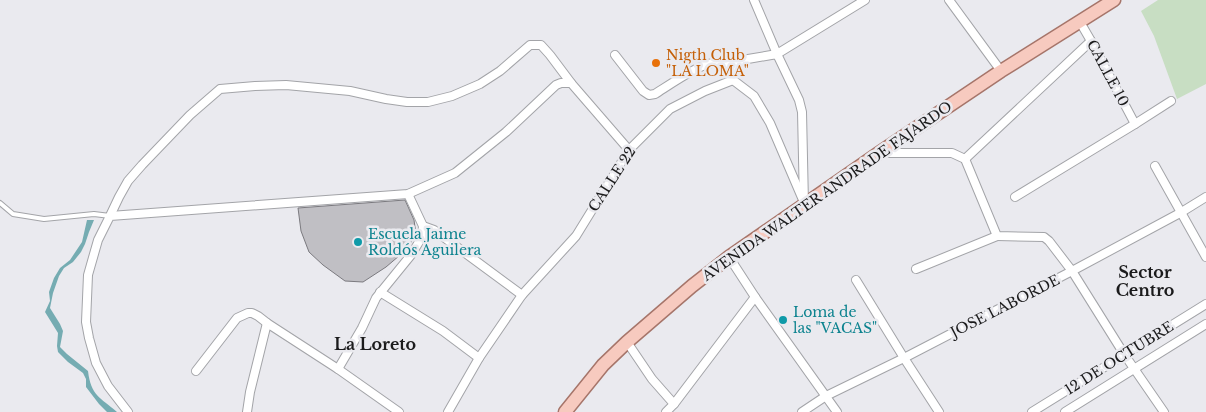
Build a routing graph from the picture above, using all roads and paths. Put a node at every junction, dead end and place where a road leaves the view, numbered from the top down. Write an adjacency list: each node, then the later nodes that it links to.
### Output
1 (754, 0): 7 (street)
2 (865, 0): 7 (street)
3 (949, 0): 10 (street)
4 (1107, 2): 5 (main road, AVENIDA WALTER ANDRADE FAJARDO)
5 (1080, 22): 6 (street, CALLE 10); 10 (main road, AVENIDA WALTER ANDRADE FAJARDO)
6 (1091, 40): 14 (street, CALLE 10); 17 (street)
7 (777, 54): 9 (street); 23 (street)
8 (614, 55): 9 (street)
9 (734, 67): 11 (street)
10 (1001, 71): 16 (main road, AVENIDA WALTER ANDRADE FAJARDO)
11 (733, 80): 15 (street, CALLE 22); 23 (street)
12 (571, 83): 15 (street); 19 (street); 25 (street)
13 (1170, 101): 14 (street)
14 (1135, 124): 20 (street)
15 (629, 150): 34 (street, CALLE 22)
16 (879, 153): 17 (street); 23 (main road, AVENIDA WALTER ANDRADE FAJARDO)
17 (965, 159): 27 (street)
18 (1155, 166): 24 (street)
19 (408, 194): 25 (street); 26 (street)
20 (1015, 197)
21 (1206, 197): 24 (street, JOSE LABORDE)
22 (0, 203): 25 (lane)
23 (804, 204): 28 (main road, AVENIDA WALTER ANDRADE FAJARDO)
24 (1180, 212): 29 (street); 31 (street, JOSE LABORDE)
25 (110, 216): 48 (street)
26 (423, 226): 33 (street); 34 (street)
27 (997, 236): 30 (street); 31 (street)
28 (729, 257): 35 (street); 39 (main road, AVENIDA WALTER ANDRADE FAJARDO)
29 (1206, 257)
30 (916, 270)
31 (1072, 271): 40 (street); 42 (street, JOSE LABORDE)
32 (856, 280): 42 (street)
33 (380, 292): 41 (street); 44 (street)
34 (522, 295): 41 (street, CALLE 22)
35 (755, 297): 46 (street); 47 (street)
36 (1206, 304): 40 (street, 12 DE OCTUBRE)
37 (266, 323): 44 (street); 45 (street); 49 (street)
38 (1206, 324): 43 (street, 12 DE OCTUBRE)
39 (627, 342): 47 (street); 52 (main road, AVENIDA WALTER ANDRADE FAJARDO)
40 (1124, 354): 43 (street); 57 (street, 12 DE OCTUBRE)
41 (479, 358): 51 (street, CALLE 22)
42 (904, 358): 46 (street, JOSE LABORDE); 56 (street)
43 (1134, 368): 58 (street, 12 DE OCTUBRE); 59 (street)
44 (338, 369): 50 (street)
45 (196, 371)
46 (826, 396): 54 (street, JOSE LABORDE); 55 (street)
47 (674, 404): 53 (street)
48 (128, 412)
49 (247, 412)
50 (399, 412)
51 (448, 412)
52 (565, 412)
53 (666, 412)
54 (802, 412)
55 (837, 412)
56 (939, 412)
57 (1032, 412)
58 (1065, 412)
59 (1164, 412)

